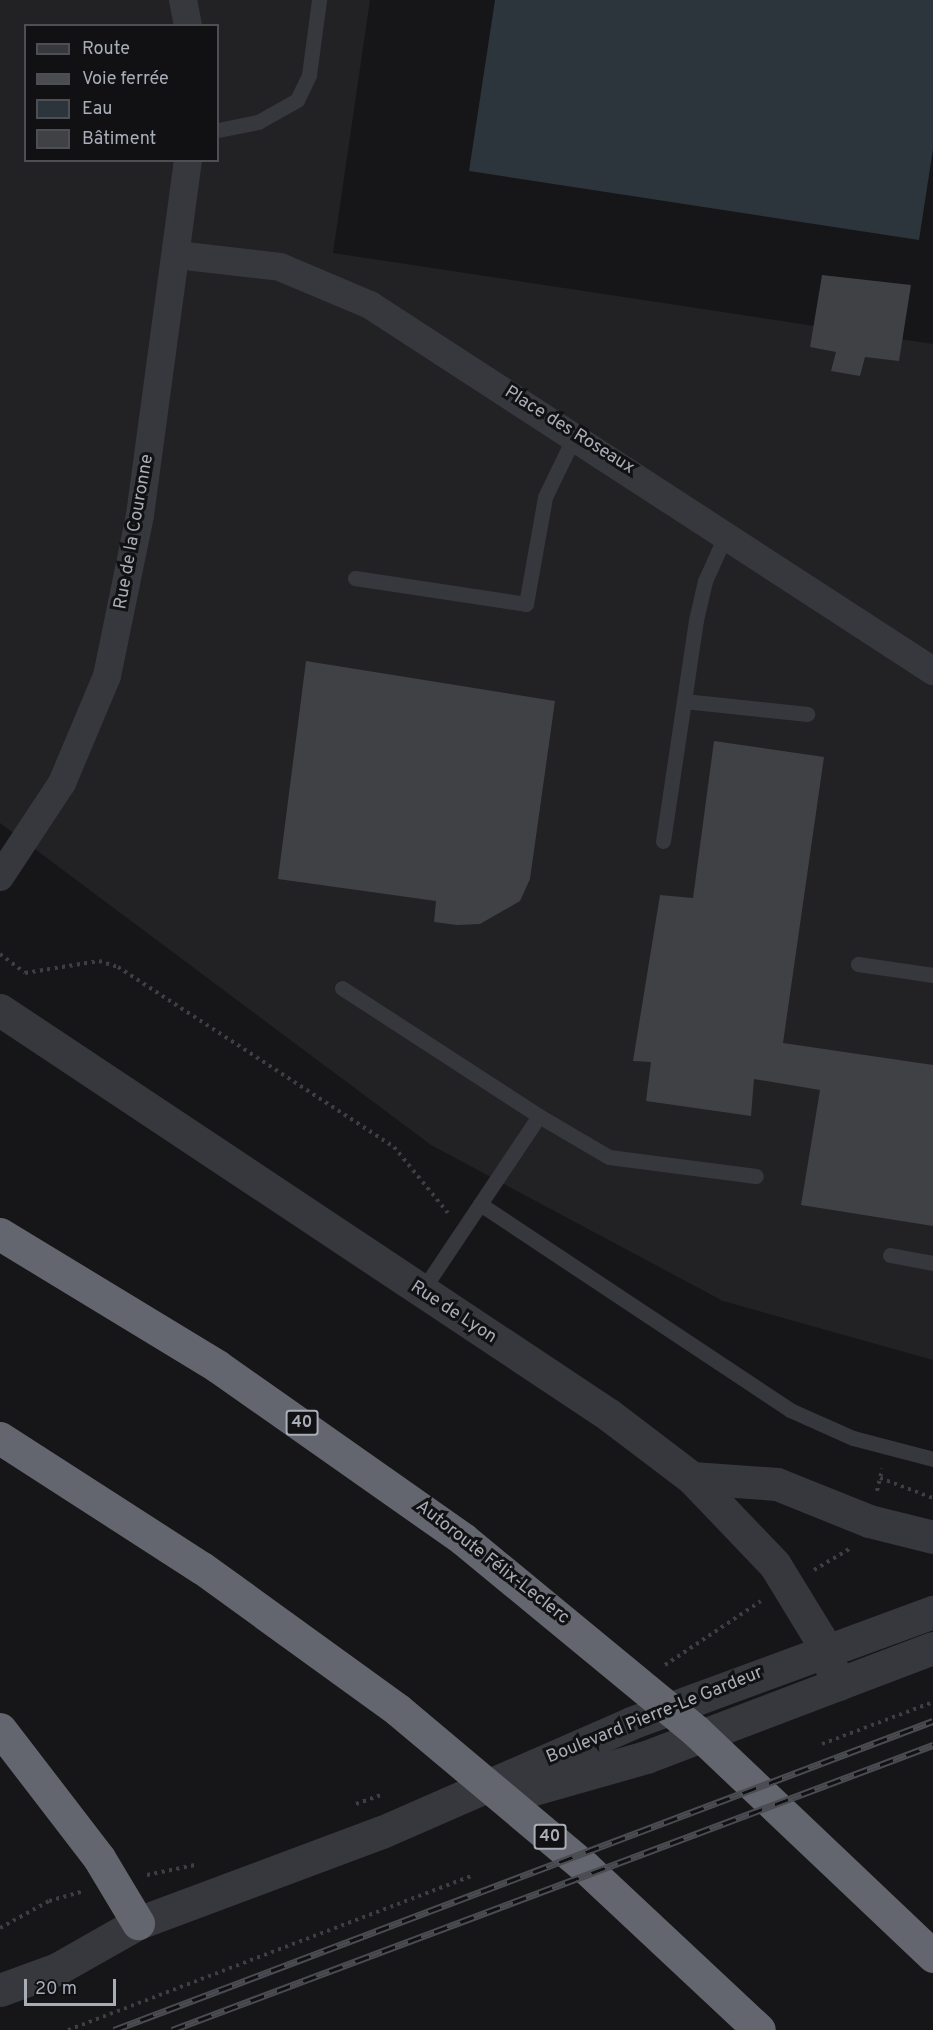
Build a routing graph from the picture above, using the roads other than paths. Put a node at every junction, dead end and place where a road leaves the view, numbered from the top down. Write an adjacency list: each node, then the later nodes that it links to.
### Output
1 (183, 0): 3 (street)
2 (319, 0): 4 (lane)
3 (188, 24)
4 (219, 130)
5 (188, 162): 6 (street, Rue de la Couronne)
6 (177, 255): 7 (street, Place des Roseaux); 14 (street, Rue de la Couronne)
7 (575, 435): 8 (street, Place des Roseaux); 9 (lane)
8 (726, 534): 10 (street, Place des Roseaux); 11 (lane)
9 (355, 578)
10 (933, 671)
11 (684, 701): 12 (lane); 13 (lane)
12 (807, 714)
13 (663, 841)
14 (0, 877)
15 (858, 964): 16 (lane)
16 (933, 975)
17 (342, 988): 19 (lane)
18 (0, 1010): 25 (street, Rue de Lyon)
19 (539, 1116): 20 (lane); 21 (lane)
20 (756, 1176)
21 (480, 1204): 25 (lane); 27 (lane)
22 (0, 1234): 37 (highway, Autoroute Félix-Leclerc / 40)
23 (890, 1256): 24 (lane)
24 (933, 1263)
25 (421, 1292): 28 (street, Rue de Lyon)
26 (0, 1438): 39 (highway, 40)
27 (933, 1460)
28 (692, 1478): 29 (street); 32 (street, Rue de Lyon)
29 (933, 1537)
30 (933, 1612): 32 (street, Boulevard Pierre-Le Gardeur)
31 (933, 1648): 33 (street, Boulevard Pierre-Le Gardeur)
32 (825, 1651): 33 (street, Rue de Lyon); 35 (street, Boulevard Pierre-Le Gardeur)
33 (838, 1684): 35 (street, Boulevard Pierre-Le Gardeur)
34 (0, 1729): 36 (highway)
35 (382, 1832): 36 (street, Boulevard Pierre-Le Gardeur)
36 (138, 1923): 38 (street, Boulevard Pierre-Le Gardeur)
37 (933, 1956)
38 (0, 1990)
39 (759, 2030)

